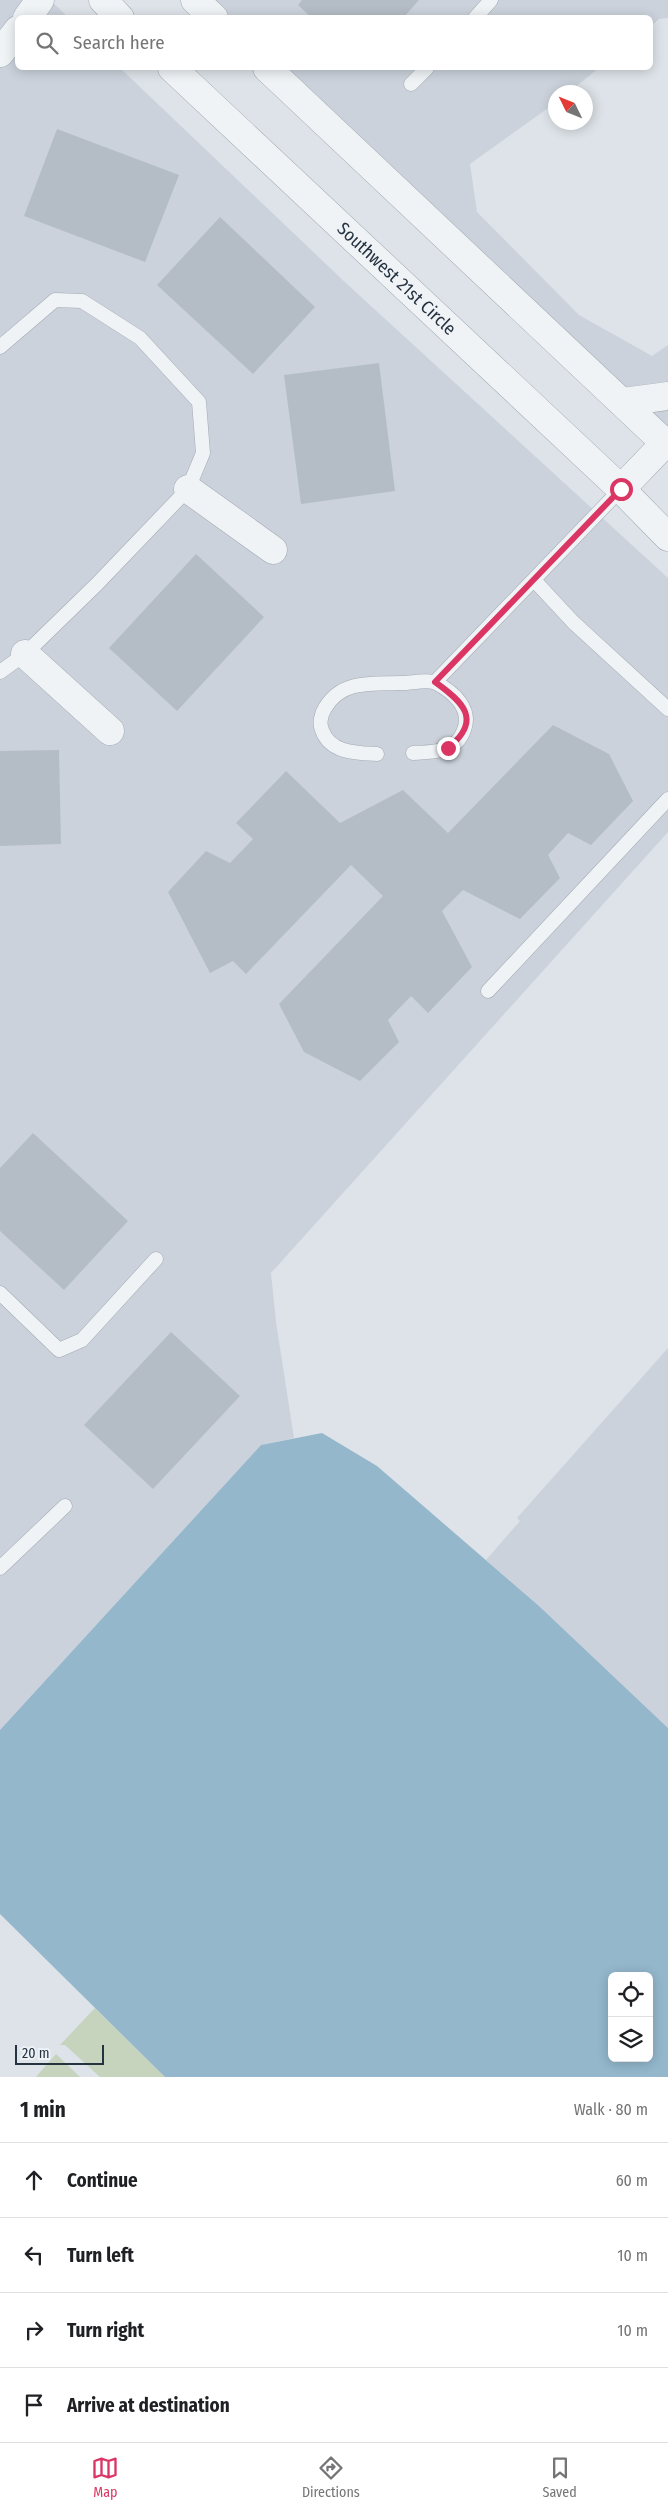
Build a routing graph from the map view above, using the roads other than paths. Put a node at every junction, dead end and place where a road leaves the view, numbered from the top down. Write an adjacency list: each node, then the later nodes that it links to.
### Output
1 (40, 0): 5 (street)
2 (103, 0): 6 (street)
3 (196, 0): 7 (street)
4 (491, 0): 8 (lane)
5 (29, 15)
6 (117, 15)
7 (211, 15)
8 (478, 15)
9 (15, 34): 10 (street)
10 (0, 53)
11 (174, 70): 20 (street, Southwest 21st Circle)
12 (269, 70): 17 (street)
13 (425, 70): 14 (lane)
14 (411, 84)
15 (0, 347): 19 (lane)
16 (668, 396): 17 (street)
17 (623, 402): 18 (street)
18 (667, 443): 20 (street)
19 (188, 489): 22 (street); 24 (lane)
20 (621, 489): 21 (street, Southwest 21st Circle); 23 (lane)
21 (668, 537)
22 (273, 550)
23 (534, 580): 26 (lane); 27 (lane)
24 (25, 654): 25 (lane); 28 (street)
25 (0, 672)
26 (435, 682): 29 (lane); 30 (lane)
27 (668, 710)
28 (110, 731)
29 (412, 753)
30 (377, 754)
31 (668, 799): 32 (lane)
32 (488, 991)
33 (156, 1259): 34 (lane)
34 (0, 1293)
35 (65, 1506): 36 (lane)
36 (0, 1568)

